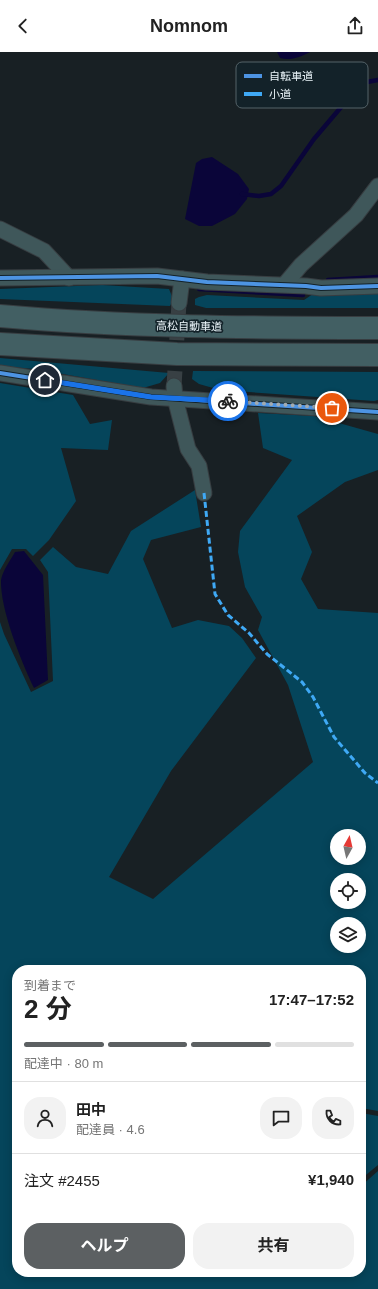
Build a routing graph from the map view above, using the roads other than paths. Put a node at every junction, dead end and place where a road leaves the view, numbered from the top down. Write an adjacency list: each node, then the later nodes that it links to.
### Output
1 (378, 186): 6 (street)
2 (0, 229): 4 (street)
3 (0, 278): 4 (street)
4 (69, 278): 5 (street)
5 (182, 279): 6 (street); 8 (street)
6 (285, 284): 7 (street)
7 (378, 286)
8 (179, 303)
9 (0, 316): 10 (highway, 高松自動車道)
10 (378, 328)
11 (0, 344): 12 (highway)
12 (378, 355)
13 (0, 373): 14 (street)
14 (175, 392): 15 (street); 16 (street)
15 (378, 412)
16 (204, 493)

